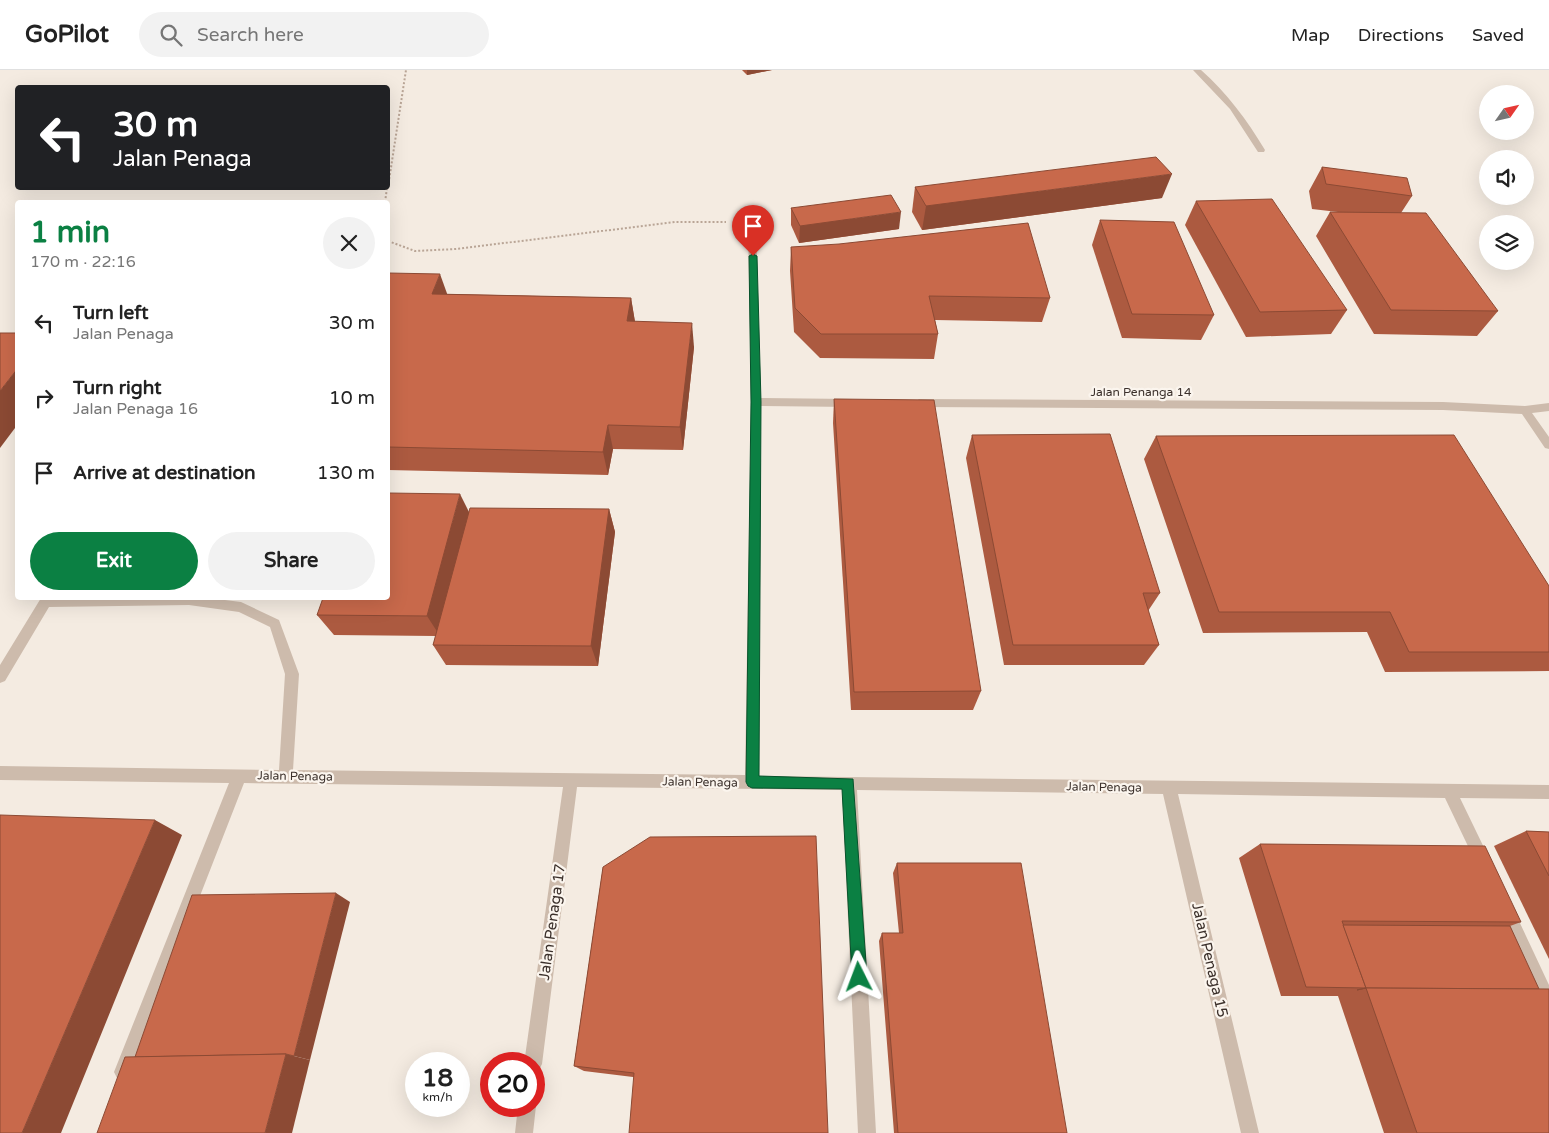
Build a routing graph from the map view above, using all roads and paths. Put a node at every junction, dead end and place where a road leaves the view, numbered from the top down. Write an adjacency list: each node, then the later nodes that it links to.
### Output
1 (406, 70): 4 (path)
2 (1197, 70): 3 (street)
3 (1261, 150)
4 (390, 169)
5 (752, 222): 6 (path); 7 (street)
6 (390, 242)
7 (756, 402): 8 (street); 19 (street)
8 (866, 403)
9 (906, 403): 11 (street, Jalan Penanga 14)
10 (1549, 407): 11 (street, Jalan Penanga 14)
11 (1526, 410): 12 (street)
12 (1549, 445)
13 (46, 600): 14 (street); 17 (street)
14 (0, 677)
15 (0, 773): 16 (street, Jalan Penaga)
16 (239, 776): 17 (street, Jalan Penaga); 28 (street)
17 (286, 776): 18 (street, Jalan Penaga)
18 (571, 780): 19 (street, Jalan Penaga); 27 (street, Jalan Penaga 17)
19 (752, 782): 20 (street, Jalan Penaga)
20 (849, 783): 21 (street, Jalan Penaga); 31 (street)
21 (1169, 788): 22 (street, Jalan Penaga); 32 (street, Jalan Penaga 15)
22 (1450, 792): 23 (street, Jalan Penaga); 24 (street)
23 (1549, 792)
24 (1487, 871)
25 (1500, 897): 26 (street)
26 (1549, 1002)
27 (535, 1052)
28 (118, 1087)
29 (526, 1117): 30 (street)
30 (524, 1133)
31 (867, 1133)
32 (1250, 1133)

